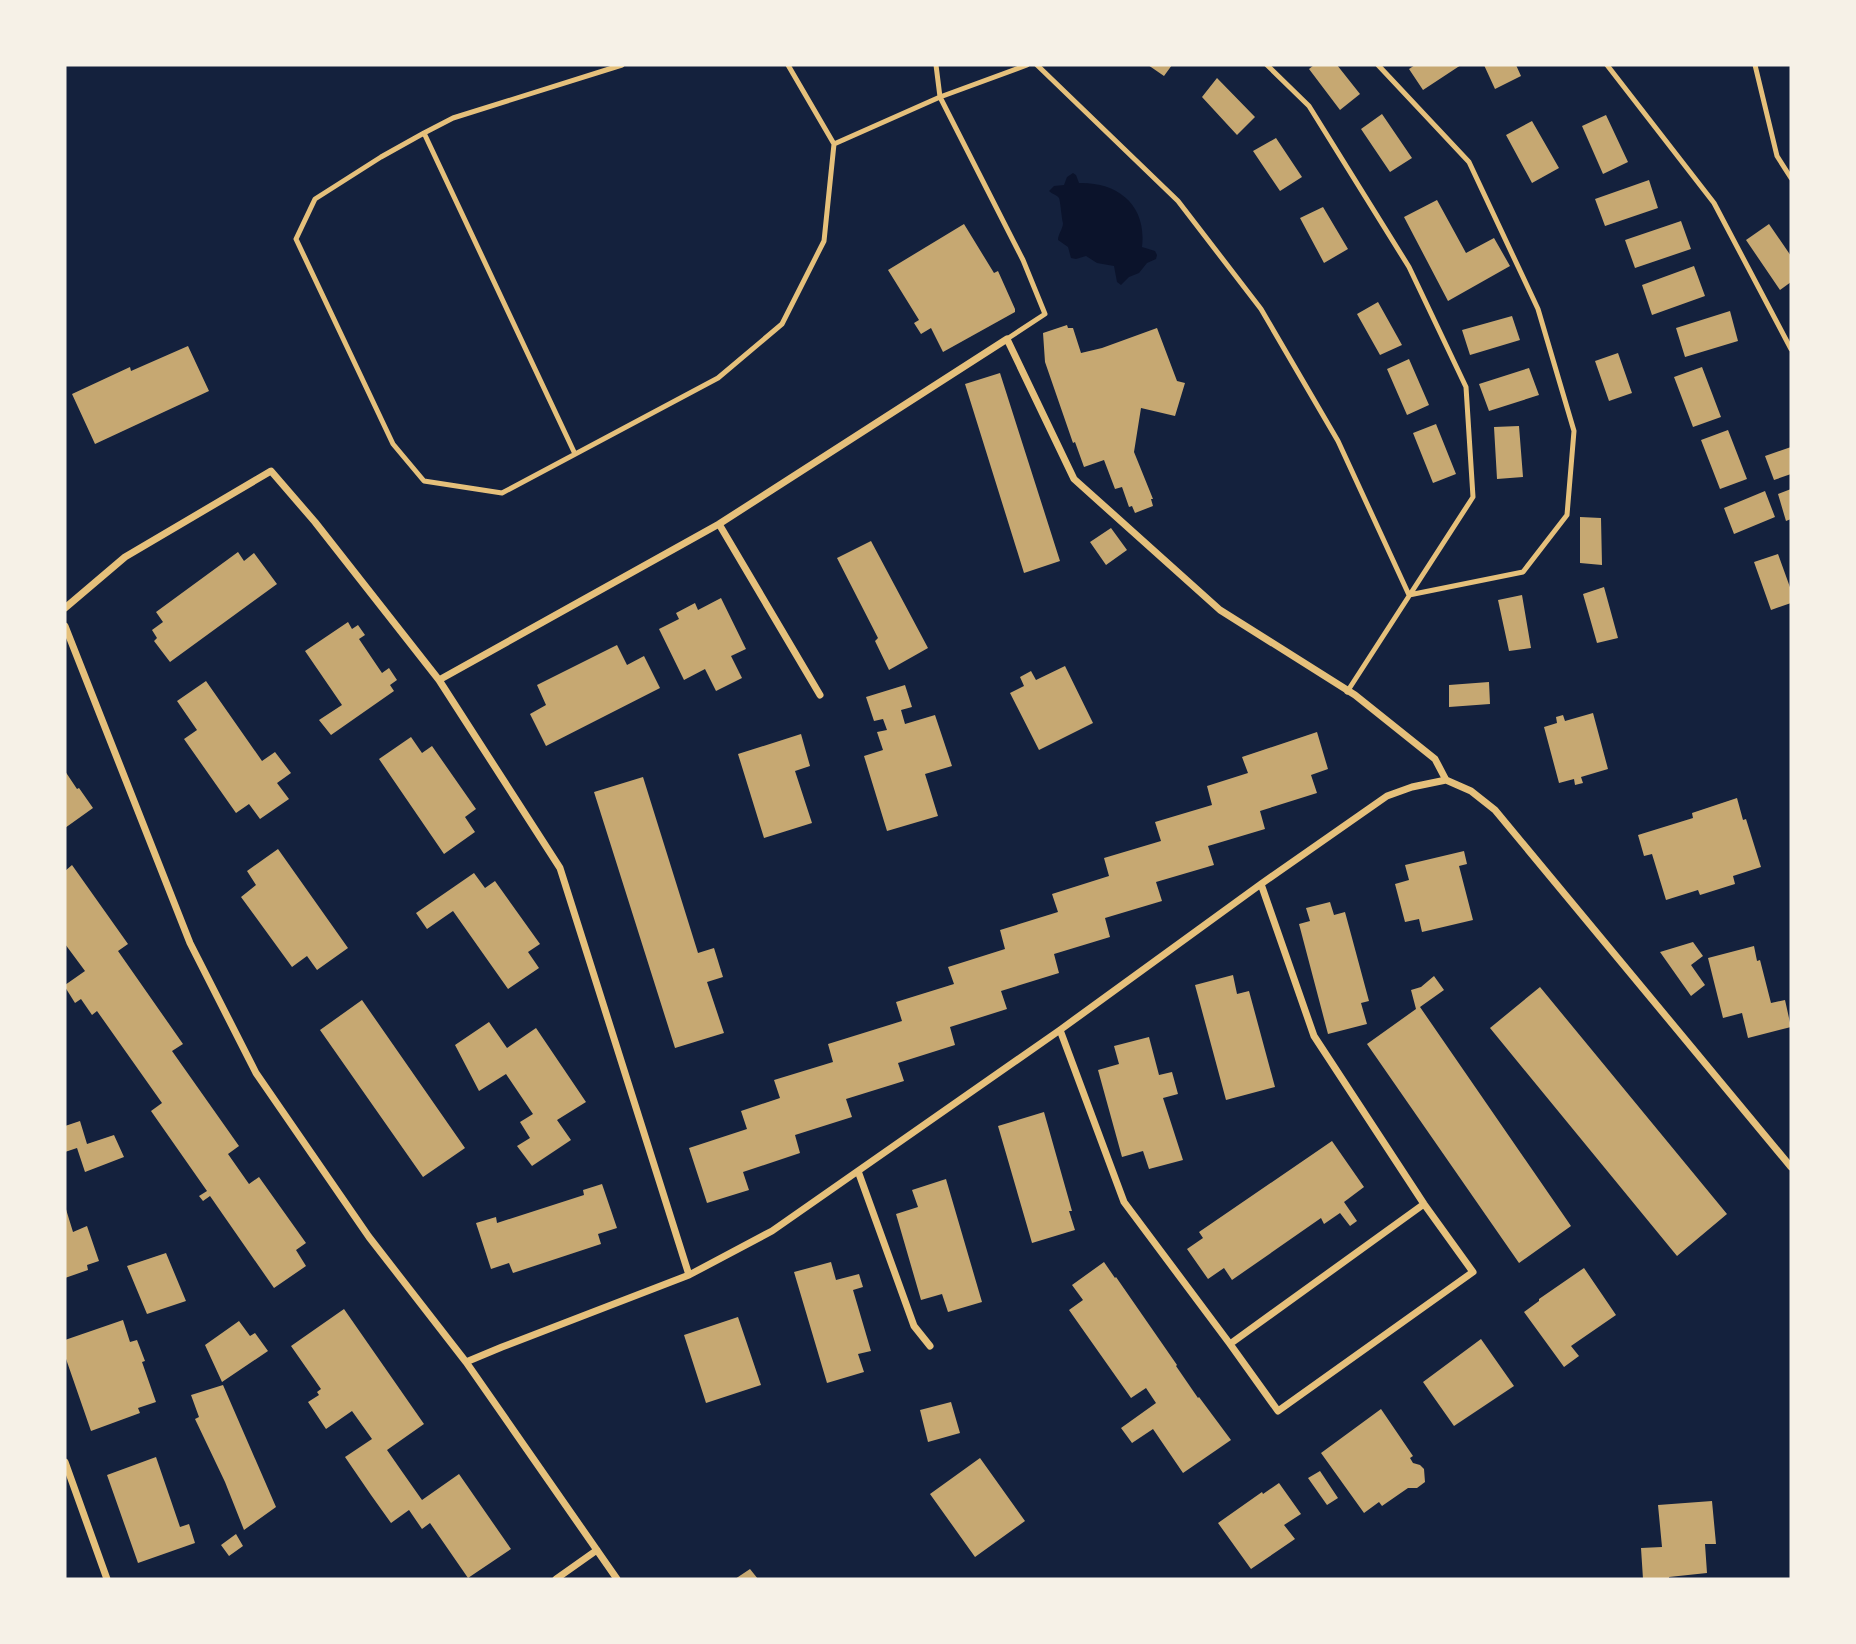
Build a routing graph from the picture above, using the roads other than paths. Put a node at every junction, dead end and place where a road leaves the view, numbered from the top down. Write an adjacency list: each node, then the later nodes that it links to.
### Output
1 (622, 65): 11 (lane)
2 (788, 65): 12 (lane)
3 (936, 65): 10 (lane)
4 (1027, 65): 10 (lane)
5 (1037, 65): 18 (lane)
6 (1267, 65): 18 (lane)
7 (1378, 65): 18 (lane)
8 (1607, 65): 15 (lane)
9 (1755, 65): 13 (lane)
10 (940, 97): 12 (lane); 14 (lane)
11 (424, 133): 16 (lane); 16 (lane)
12 (834, 144): 16 (lane)
13 (1791, 178)
14 (1007, 339): 17 (street); 22 (street)
15 (1791, 349)
16 (575, 454)
17 (719, 524): 21 (street); 23 (street)
18 (1409, 595): 22 (lane)
19 (65, 608): 21 (street)
20 (65, 626): 33 (street)
21 (439, 680): 30 (street)
22 (1347, 692): 24 (street)
23 (820, 695)
24 (1446, 780): 25 (street); 27 (street)
25 (1262, 884): 26 (street); 29 (street)
26 (1060, 1030): 28 (street); 31 (street)
27 (1791, 1167)
28 (859, 1171): 30 (street); 32 (street)
29 (1424, 1205): 31 (street); 31 (street)
30 (689, 1275): 33 (street)
31 (1230, 1344)
32 (930, 1346)
33 (466, 1362): 35 (street)
34 (65, 1462): 36 (street)
35 (597, 1550): 37 (street); 38 (street)
36 (107, 1579)
37 (556, 1579)
38 (617, 1579)

